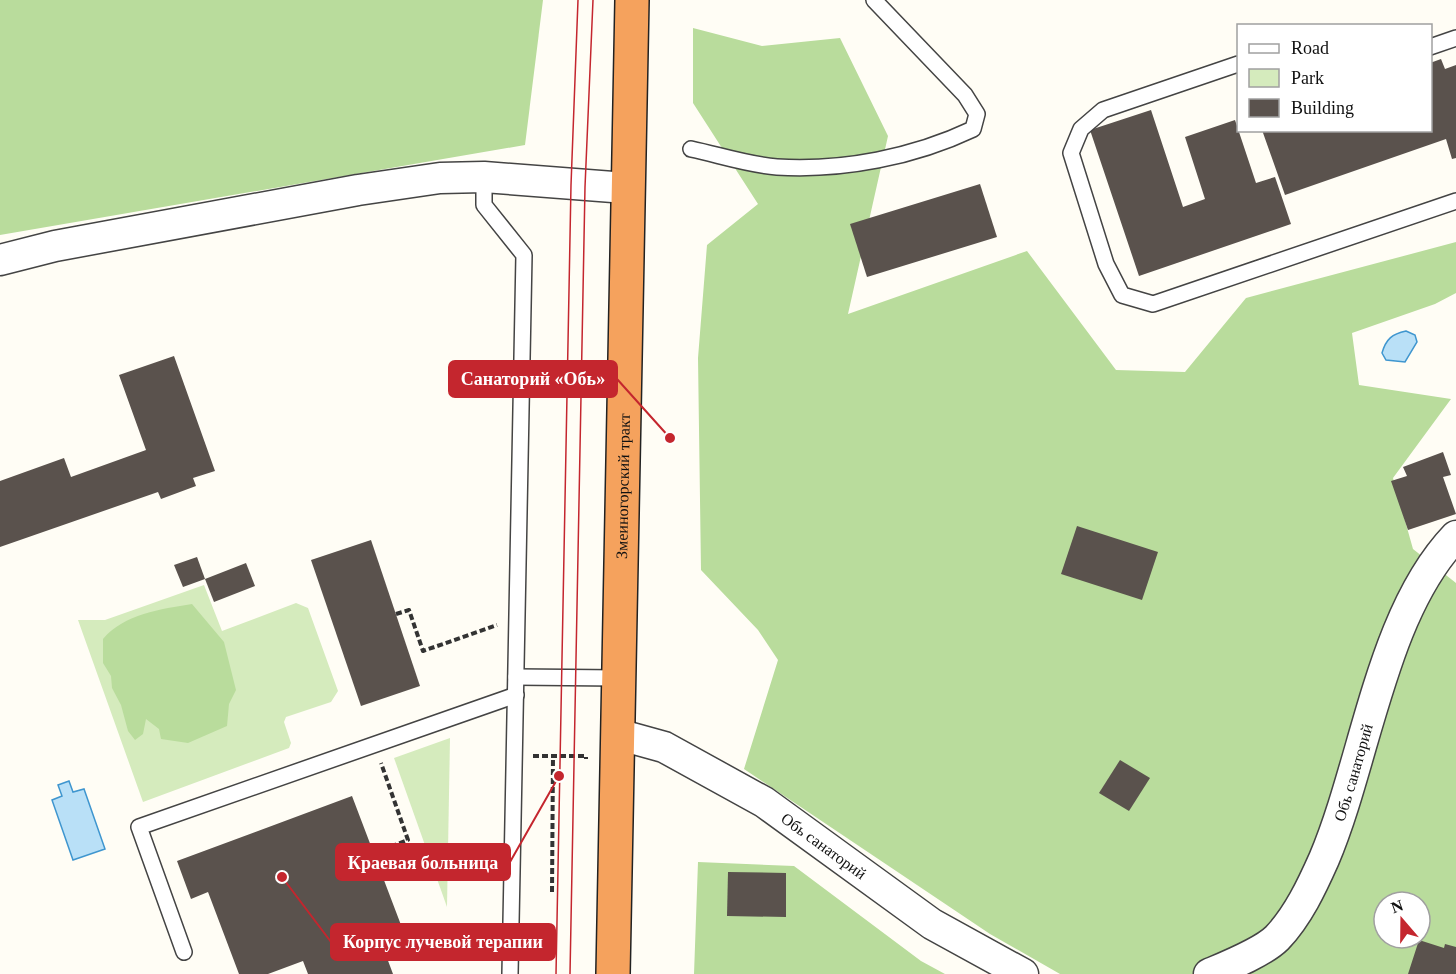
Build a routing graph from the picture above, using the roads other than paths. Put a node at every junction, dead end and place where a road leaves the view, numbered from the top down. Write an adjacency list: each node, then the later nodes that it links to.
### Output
1 (632, 0): 8 (highway, Змеиногорский тракт)
2 (874, 0): 6 (lane)
3 (1456, 38): 4 (lane)
4 (1432, 47)
5 (1237, 65): 9 (lane)
6 (691, 149)
7 (484, 177): 8 (street); 10 (street); 12 (lane)
8 (627, 188): 13 (highway, Змеиногорский тракт)
9 (1456, 201)
10 (0, 260)
11 (1456, 536): 20 (street, Обь санаторий)
12 (516, 677): 13 (lane); 14 (lane)
13 (618, 678): 15 (highway, Змеиногорский тракт)
14 (516, 695): 16 (lane); 17 (lane)
15 (617, 734): 18 (highway, Змеиногорский тракт); 19 (street, Обь санаторий)
16 (184, 952)
17 (510, 974)
18 (613, 974)
19 (1023, 974)
20 (1209, 974)

